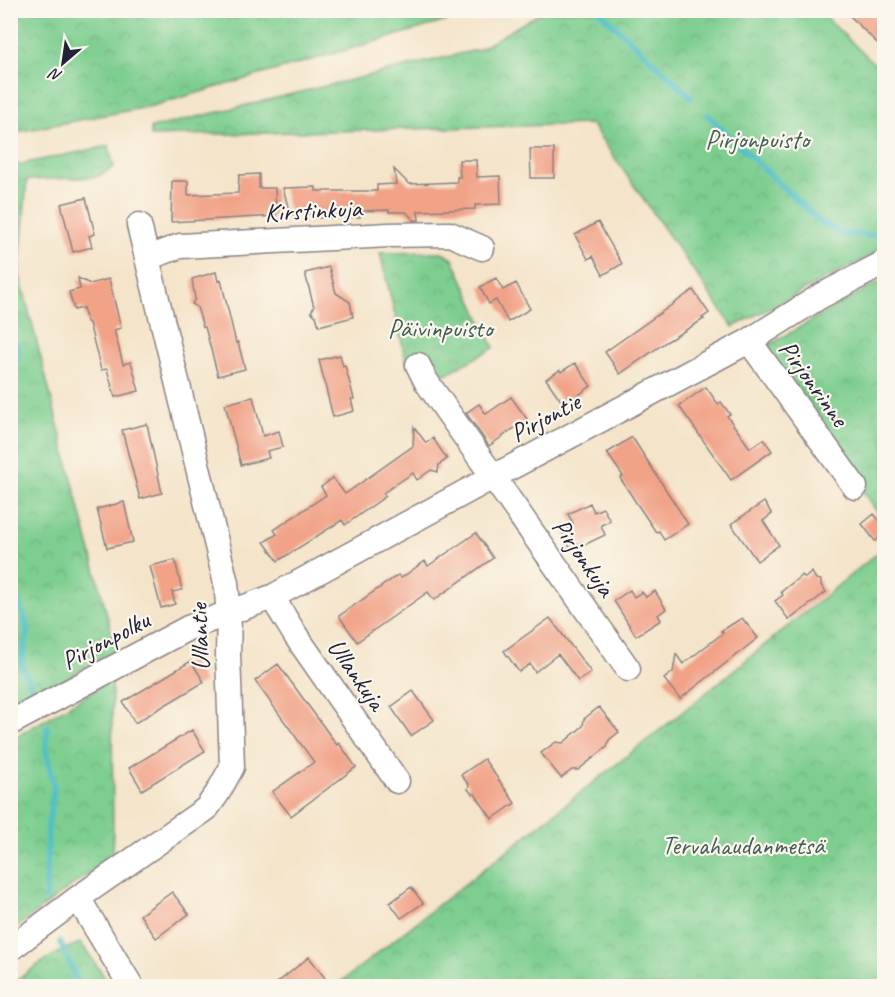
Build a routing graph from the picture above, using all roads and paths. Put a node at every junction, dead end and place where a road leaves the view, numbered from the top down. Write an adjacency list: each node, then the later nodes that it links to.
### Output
1 (139, 225): 3 (street, Ullantie)
2 (482, 248): 3 (street, Kirstinkuja)
3 (147, 258): 10 (street, Ullantie)
4 (885, 263): 5 (street, Pirjontie)
5 (749, 341): 7 (street, Pirjontie); 8 (street, Pirjonrinne)
6 (418, 365): 7 (street, Pirjonkuja)
7 (493, 477): 9 (street, Pirjontie); 11 (street, Pirjonkuja)
8 (855, 487)
9 (273, 597): 10 (street, Pirjontie); 13 (street, Ullankuja)
10 (229, 614): 12 (street, Pirjonpolku); 14 (street, Ullantie)
11 (628, 669)
12 (10, 723)
13 (397, 781)
14 (78, 898): 15 (street, Ullantie); 16 (street)
15 (10, 949)
16 (131, 987)

